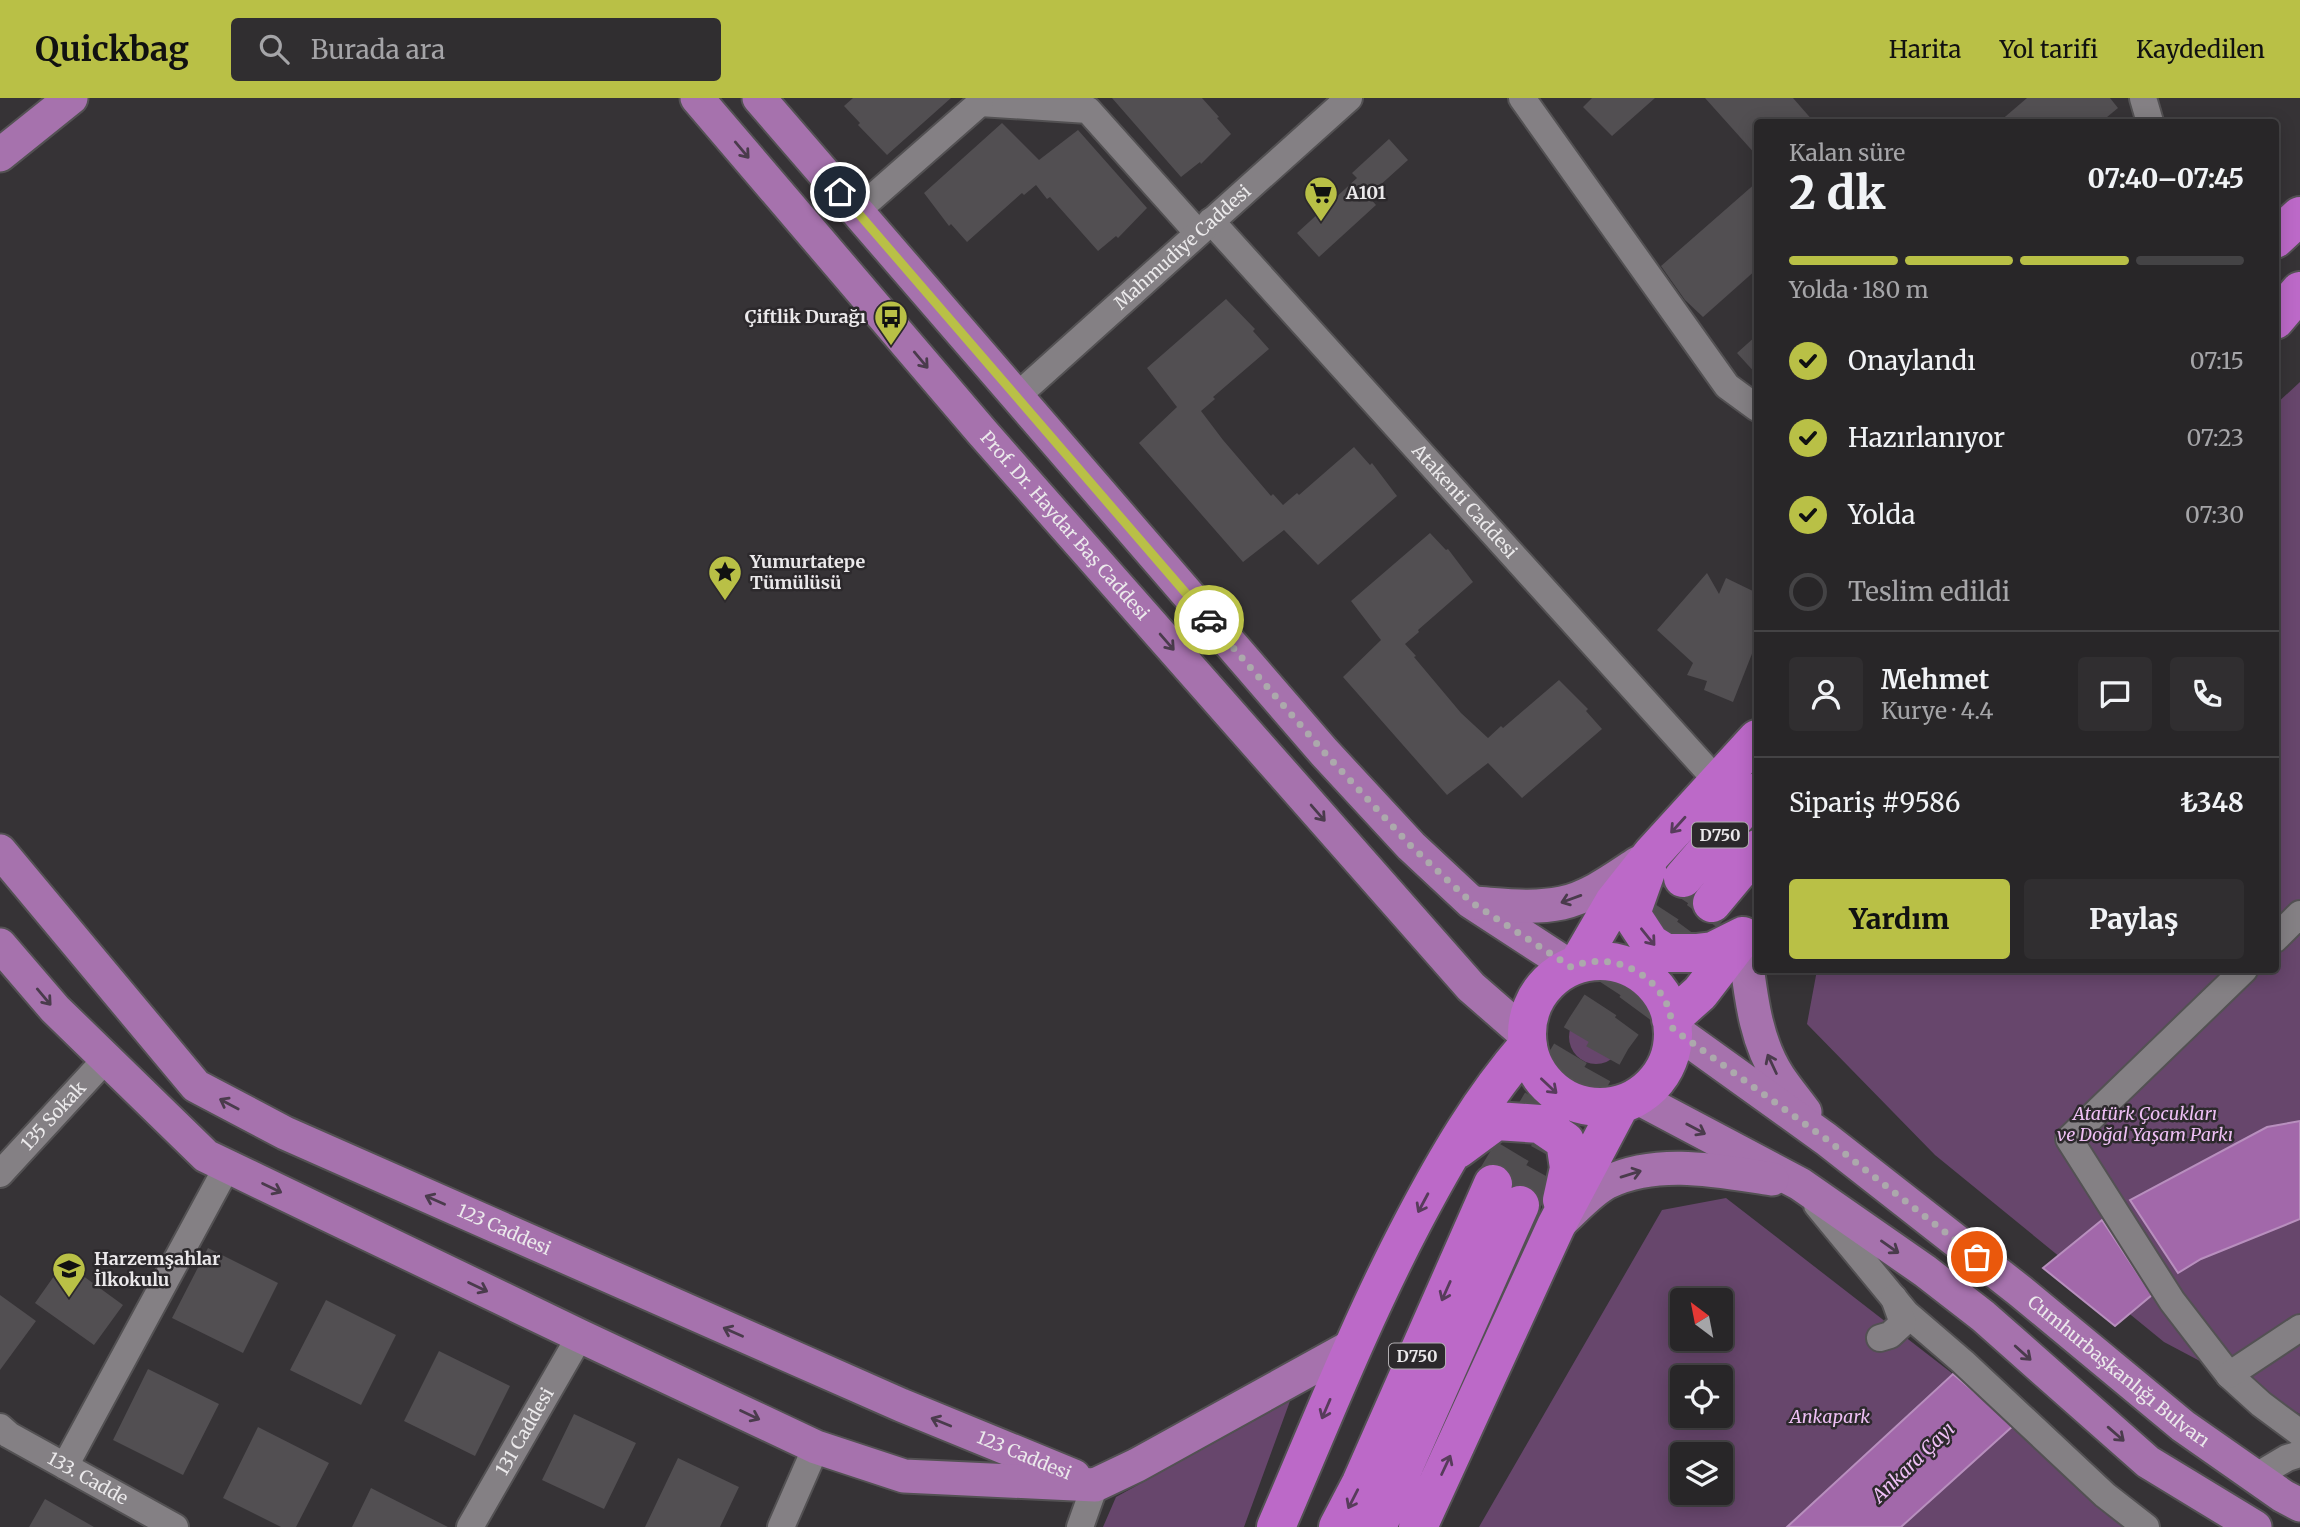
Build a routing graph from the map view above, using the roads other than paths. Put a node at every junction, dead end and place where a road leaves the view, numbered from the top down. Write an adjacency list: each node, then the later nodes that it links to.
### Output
1 (71, 98): 10 (main road)
2 (697, 98): 35 (main road, Prof. Dr. Haydar Baş Caddesi, one-way to 35)
3 (759, 98): 11 (main road)
4 (1349, 98): 12 (street, Mahmudiye Caddesi)
5 (1522, 98): 18 (street)
6 (2143, 98): 9 (street)
7 (980, 100): 8 (street); 11 (street)
8 (1088, 104): 12 (street, Atakenti Caddesi)
9 (2149, 119)
10 (0, 155)
11 (856, 211): 17 (main road)
12 (1205, 227): 17 (street, Mahmudiye Caddesi); 20 (street, Atakenti Caddesi)
13 (2300, 284): 15 (highway)
14 (2300, 291): 16 (highway)
15 (2279, 303)
16 (2279, 315)
17 (1016, 397): 26 (main road)
18 (1754, 406)
19 (1754, 742): 20 (highway)
20 (1718, 782): 24 (highway, one-way to 24)
21 (1754, 795): 25 (highway, D750)
22 (0, 851): 56 (main road, 123 Caddesi, one-way to 22)
23 (1754, 853): 27 (highway, D750)
24 (1652, 854): 26 (main road, one-way to 26); 29 (highway, one-way to 29); 32 (highway)
25 (1683, 878)
26 (1471, 902): 32 (main road)
27 (1712, 904)
28 (2300, 914): 30 (street)
29 (1750, 927): 34 (highway); 38 (main road, one-way to 29)
30 (2279, 935)
31 (0, 945): 36 (main road, 123 Caddesi, one-way to 36)
32 (1575, 966): 34 (highway); 35 (highway)
33 (2241, 973): 49 (street)
34 (1672, 1024): 37 (highway); 38 (main road, Cumhurbaşkanlığı Bulvarı)
35 (1527, 1040): 37 (highway, one-way to 37); 39 (highway)
36 (106, 1059): 40 (main road, 123 Caddesi); 41 (street, 135 Sokak)
37 (1628, 1101): 42 (main road, one-way to 42); 43 (highway)
38 (1826, 1139): 55 (main road, Cumhurbaşkanlığı Bulvarı)
39 (1447, 1156): 43 (highway); 48 (highway, one-way to 48)
40 (228, 1167): 46 (main road, 123 Caddesi, one-way to 46); 54 (street)
41 (0, 1174)
42 (1799, 1184): 43 (main road, one-way to 42); 44 (street); 67 (main road, one-way to 67)
43 (1556, 1226): 65 (highway, one-way to 43)
44 (1893, 1296): 47 (street); 66 (street)
45 (2300, 1328): 49 (street)
46 (580, 1336): 52 (main road, 123 Caddesi, one-way to 52); 59 (street, 131 Caddesi)
47 (1880, 1338)
48 (1354, 1345): 56 (main road, 123 Caddesi); 62 (highway, one-way to 62)
49 (2229, 1375): 51 (street)
50 (0, 1427): 54 (street, 133. Cadde)
51 (2300, 1433)
52 (817, 1447): 56 (main road, 123 Caddesi); 60 (street)
53 (2300, 1454): 55 (street)
54 (65, 1466): 58 (street, 133. Cadde)
55 (2255, 1477): 57 (main road, Cumhurbaşkanlığı Bulvarı)
56 (1095, 1485): 61 (street)
57 (2300, 1505)
58 (174, 1527)
59 (470, 1527)
60 (780, 1527)
61 (1080, 1527)
62 (1276, 1527)
63 (1338, 1527): 64 (highway, D750, one-way to 63)
64 (1377, 1527)
65 (1418, 1527)
66 (2146, 1527)
67 (2255, 1527)

